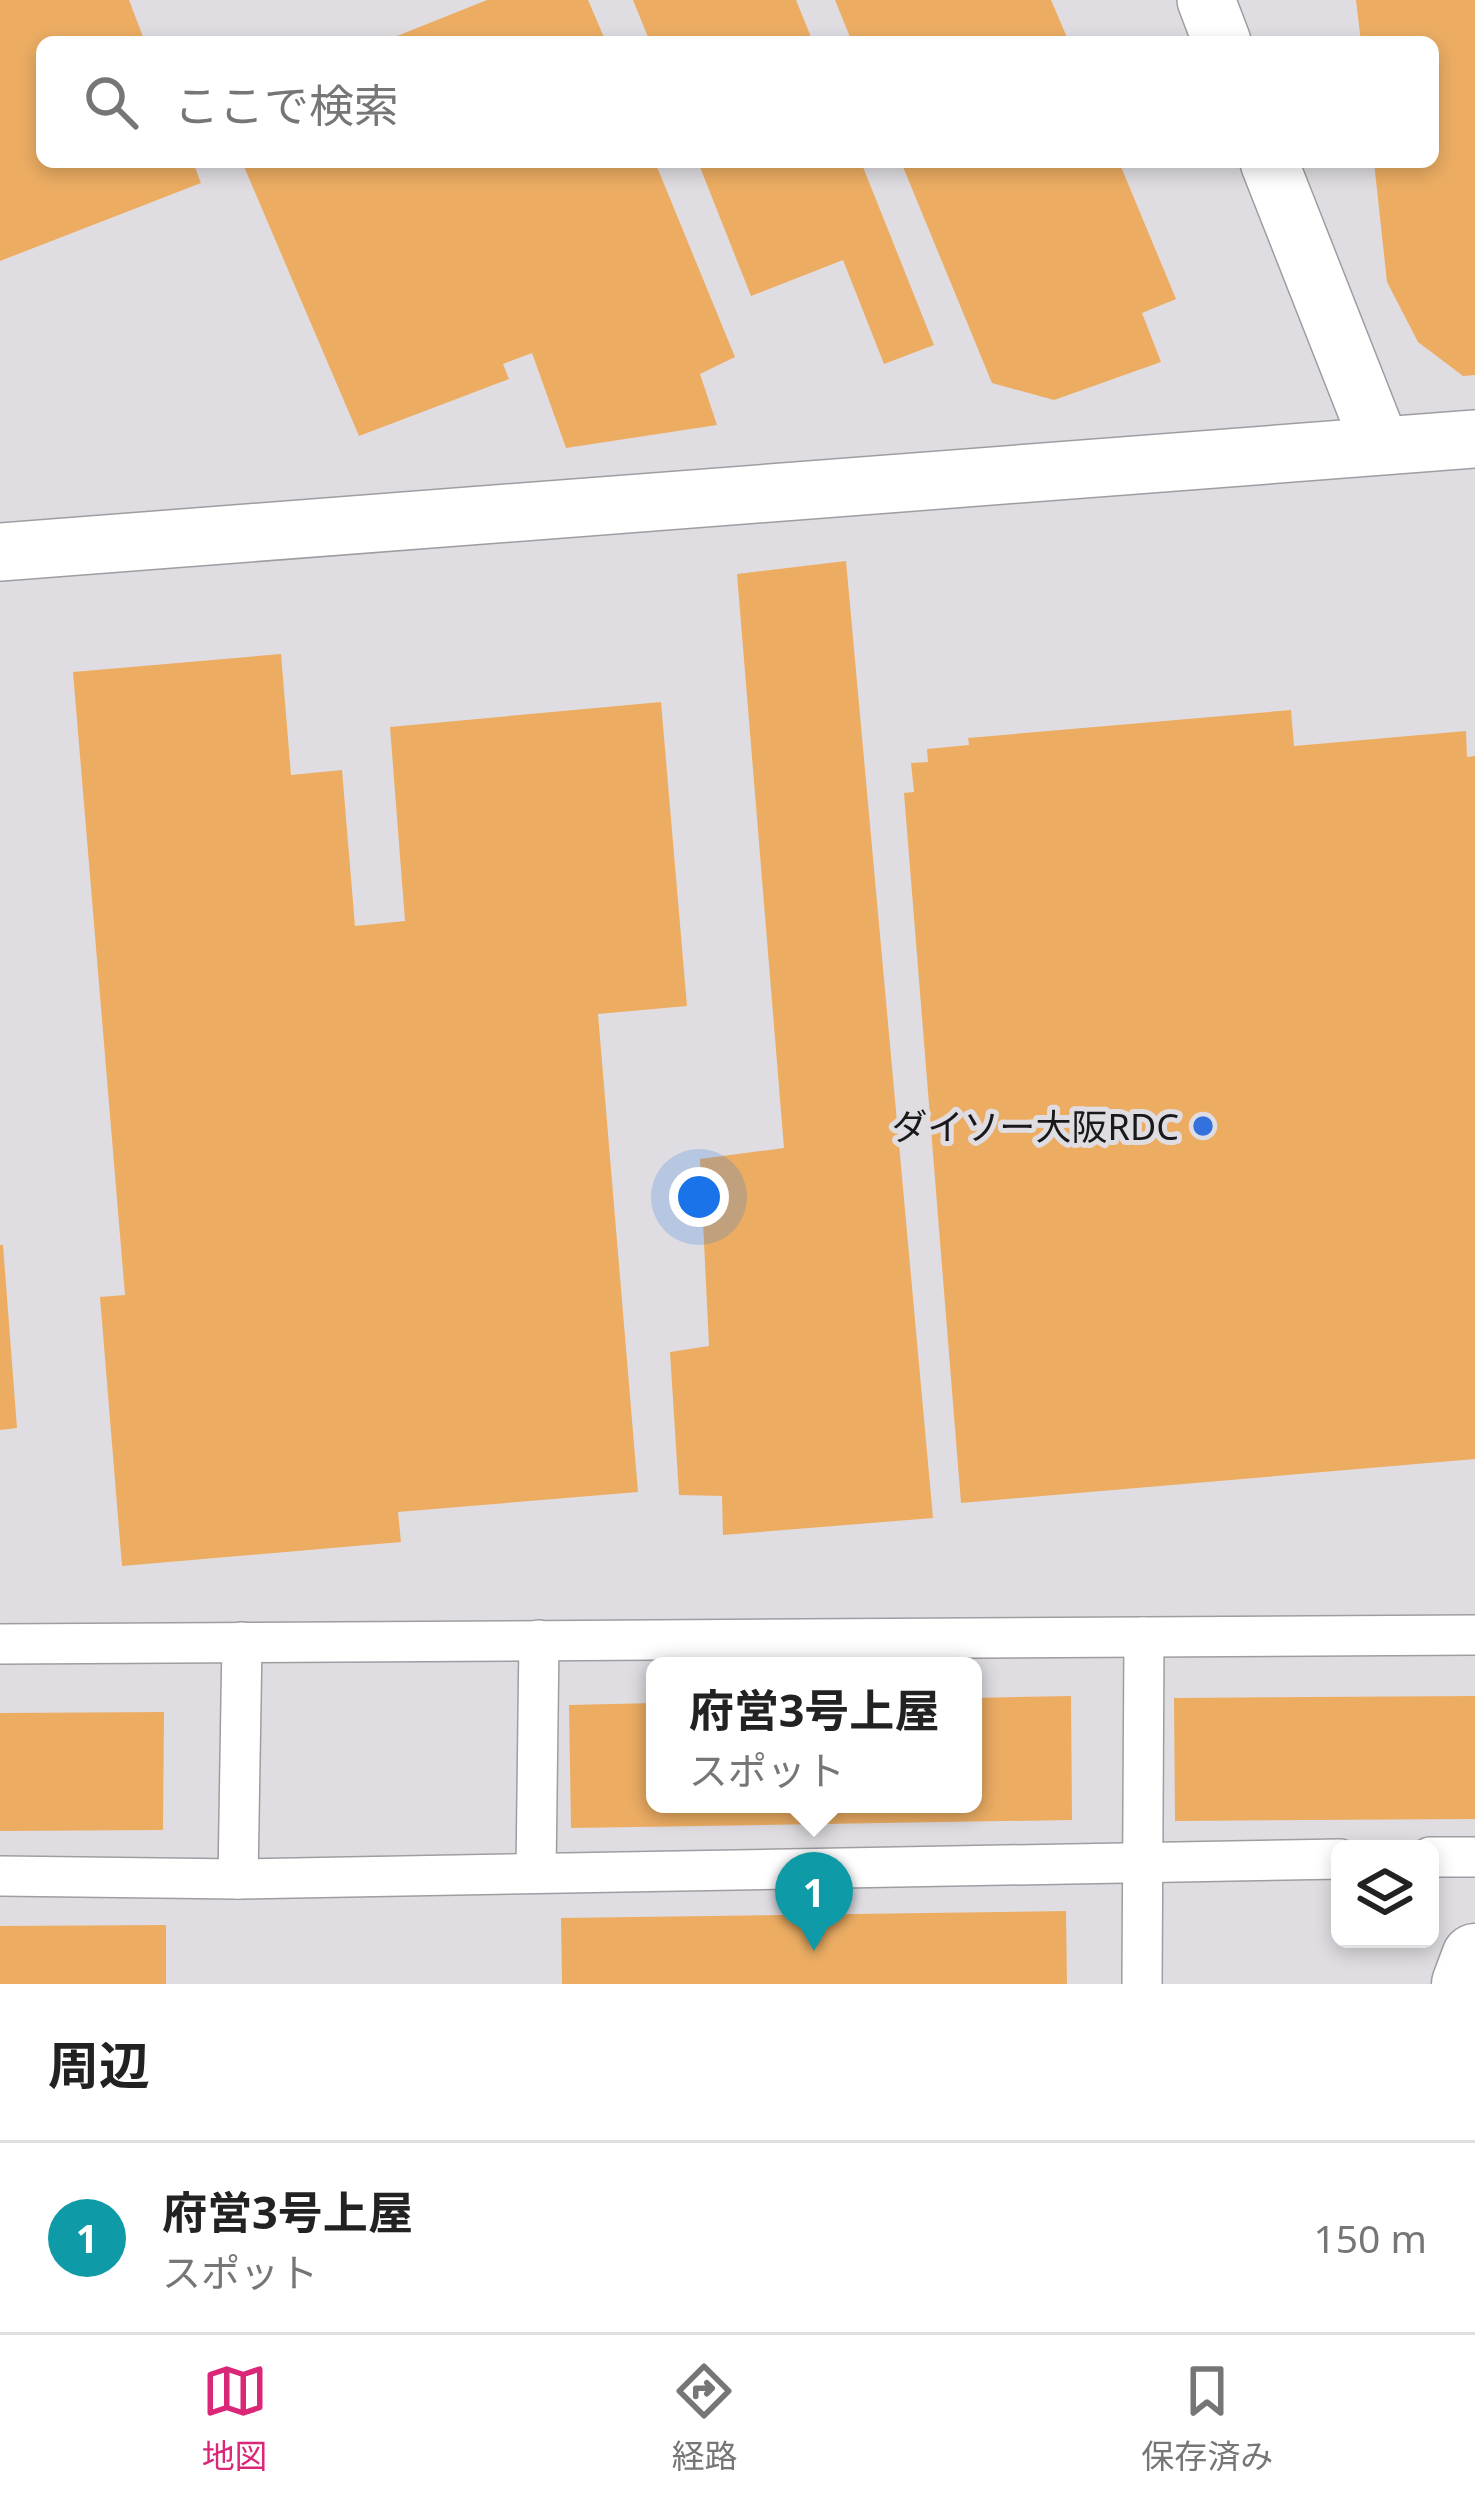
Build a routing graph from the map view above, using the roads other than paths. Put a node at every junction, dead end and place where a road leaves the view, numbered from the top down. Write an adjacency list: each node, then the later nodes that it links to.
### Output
1 (1206, 0): 2 (street)
2 (1220, 36)
3 (1271, 168): 5 (street)
4 (1475, 439): 5 (street)
5 (1380, 444): 6 (street)
6 (0, 552)
7 (1475, 1635): 8 (street)
8 (1144, 1637): 9 (street); 15 (street)
9 (539, 1640): 10 (street); 16 (street)
10 (242, 1642): 11 (street); 18 (street)
11 (0, 1644)
12 (1439, 1857): 13 (street)
13 (1475, 1857)
14 (1331, 1859): 15 (street)
15 (1142, 1862): 16 (street); 20 (street)
16 (536, 1874): 18 (street)
17 (0, 1876): 18 (street)
18 (238, 1879)
19 (1475, 1957): 21 (highway)
20 (1142, 1984)
21 (1465, 1984)

